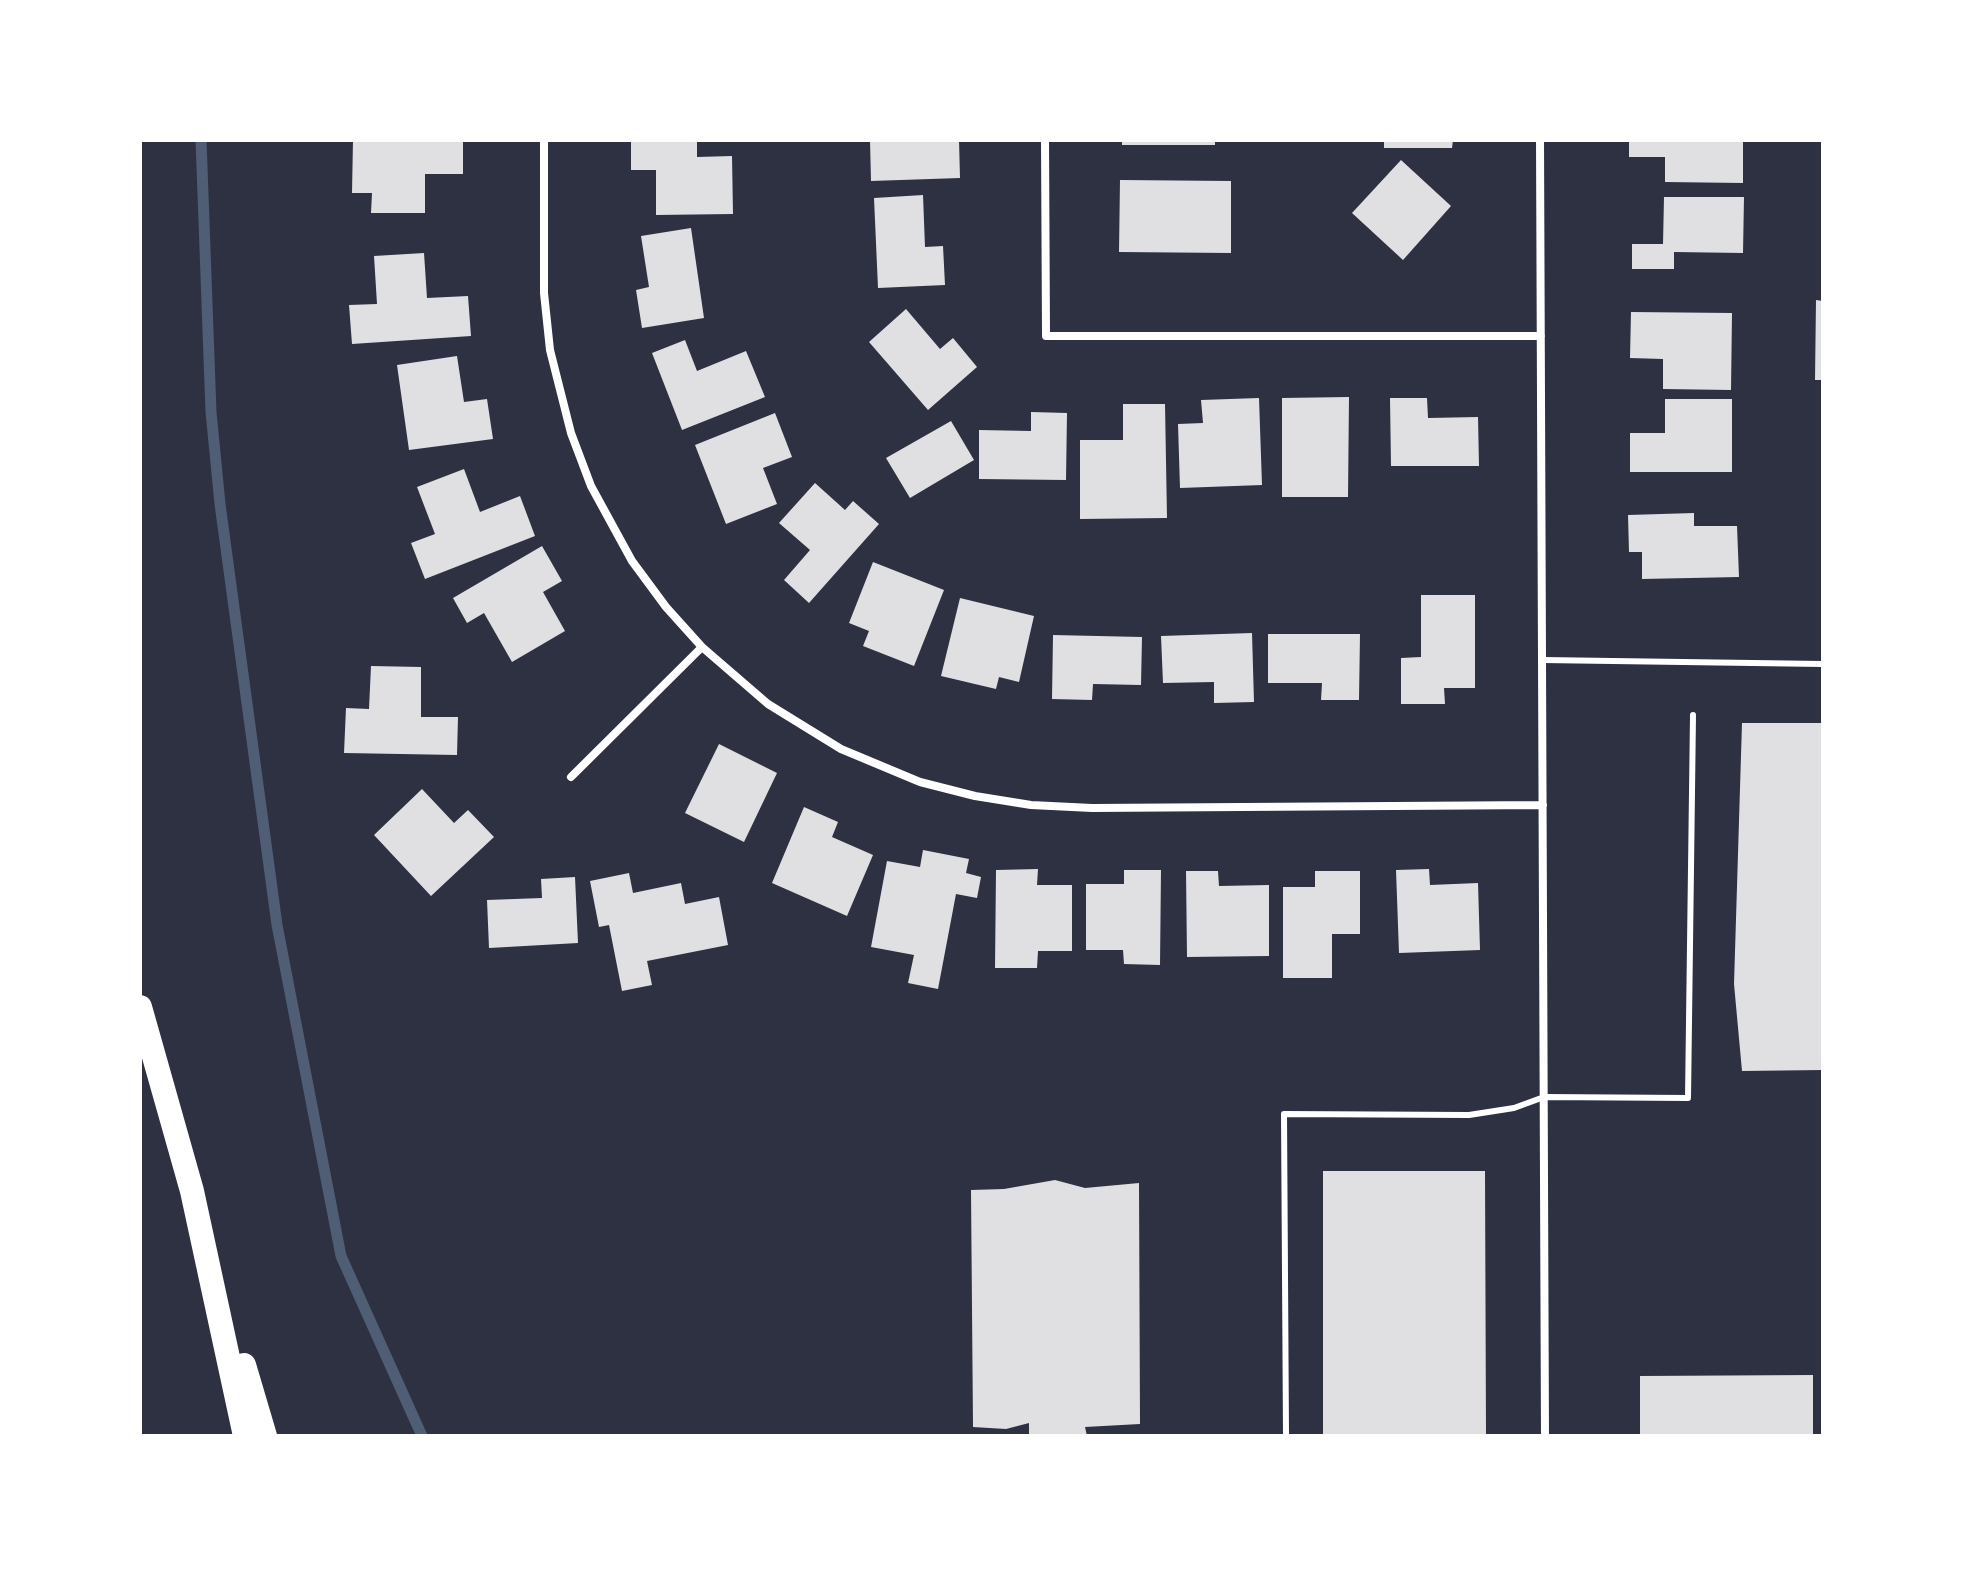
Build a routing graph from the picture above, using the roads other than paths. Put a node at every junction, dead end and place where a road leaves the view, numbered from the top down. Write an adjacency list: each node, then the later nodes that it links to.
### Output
1 (544, 140): 5 (street)
2 (1045, 140): 4 (street)
3 (1540, 140): 4 (street)
4 (1541, 336): 6 (street)
5 (702, 647): 9 (street); 10 (street)
6 (1542, 660): 7 (lane); 10 (street)
7 (1823, 664)
8 (1693, 715): 12 (lane)
9 (571, 777)
10 (1543, 805): 12 (street)
11 (140, 1007): 13 (highway)
12 (1544, 1097): 16 (lane); 17 (street)
13 (192, 1191): 14 (highway); 15 (highway)
14 (245, 1436)
15 (265, 1436)
16 (1286, 1436)
17 (1545, 1436)

